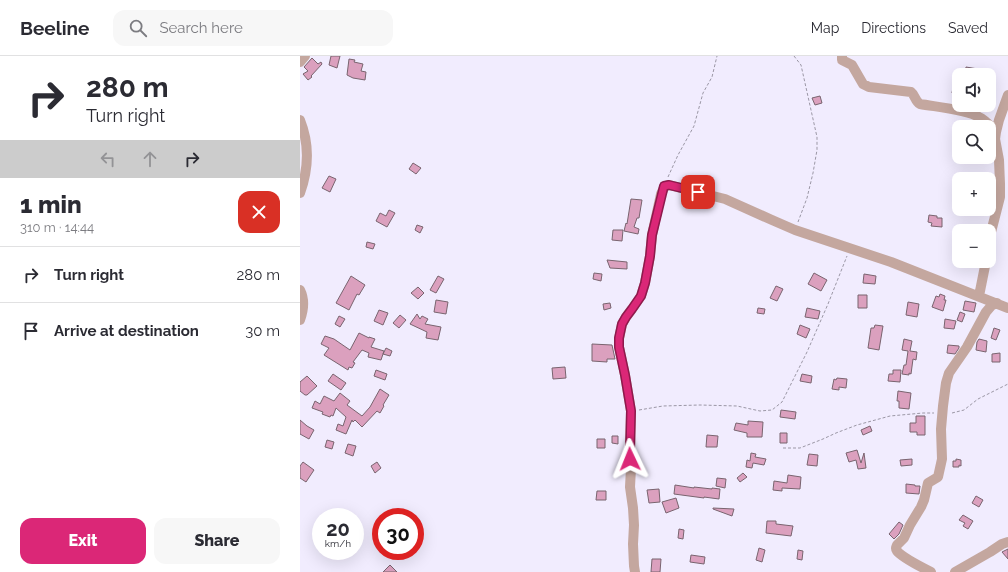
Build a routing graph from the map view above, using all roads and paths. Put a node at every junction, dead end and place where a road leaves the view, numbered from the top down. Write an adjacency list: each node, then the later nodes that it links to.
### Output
1 (304, 56): 5 (street)
2 (717, 56): 11 (path)
3 (794, 56): 14 (path)
4 (842, 56): 8 (street)
5 (300, 62)
6 (1008, 95): 9 (street)
7 (300, 120): 12 (street)
8 (983, 120)
9 (996, 132)
10 (996, 144): 13 (street)
11 (664, 186): 14 (street); 23 (street)
12 (300, 193)
13 (993, 224)
14 (795, 230): 15 (street)
15 (850, 248): 18 (street); 23 (path)
16 (985, 268): 18 (street)
17 (300, 290): 21 (street)
18 (979, 296): 19 (street)
19 (997, 303): 20 (street); 24 (street)
20 (1008, 308)
21 (300, 320)
22 (1008, 384): 24 (path)
23 (631, 411): 27 (street)
24 (942, 413): 25 (path); 28 (street)
25 (783, 448)
26 (1008, 542): 29 (street)
27 (634, 572)
28 (931, 572)
29 (955, 572)

